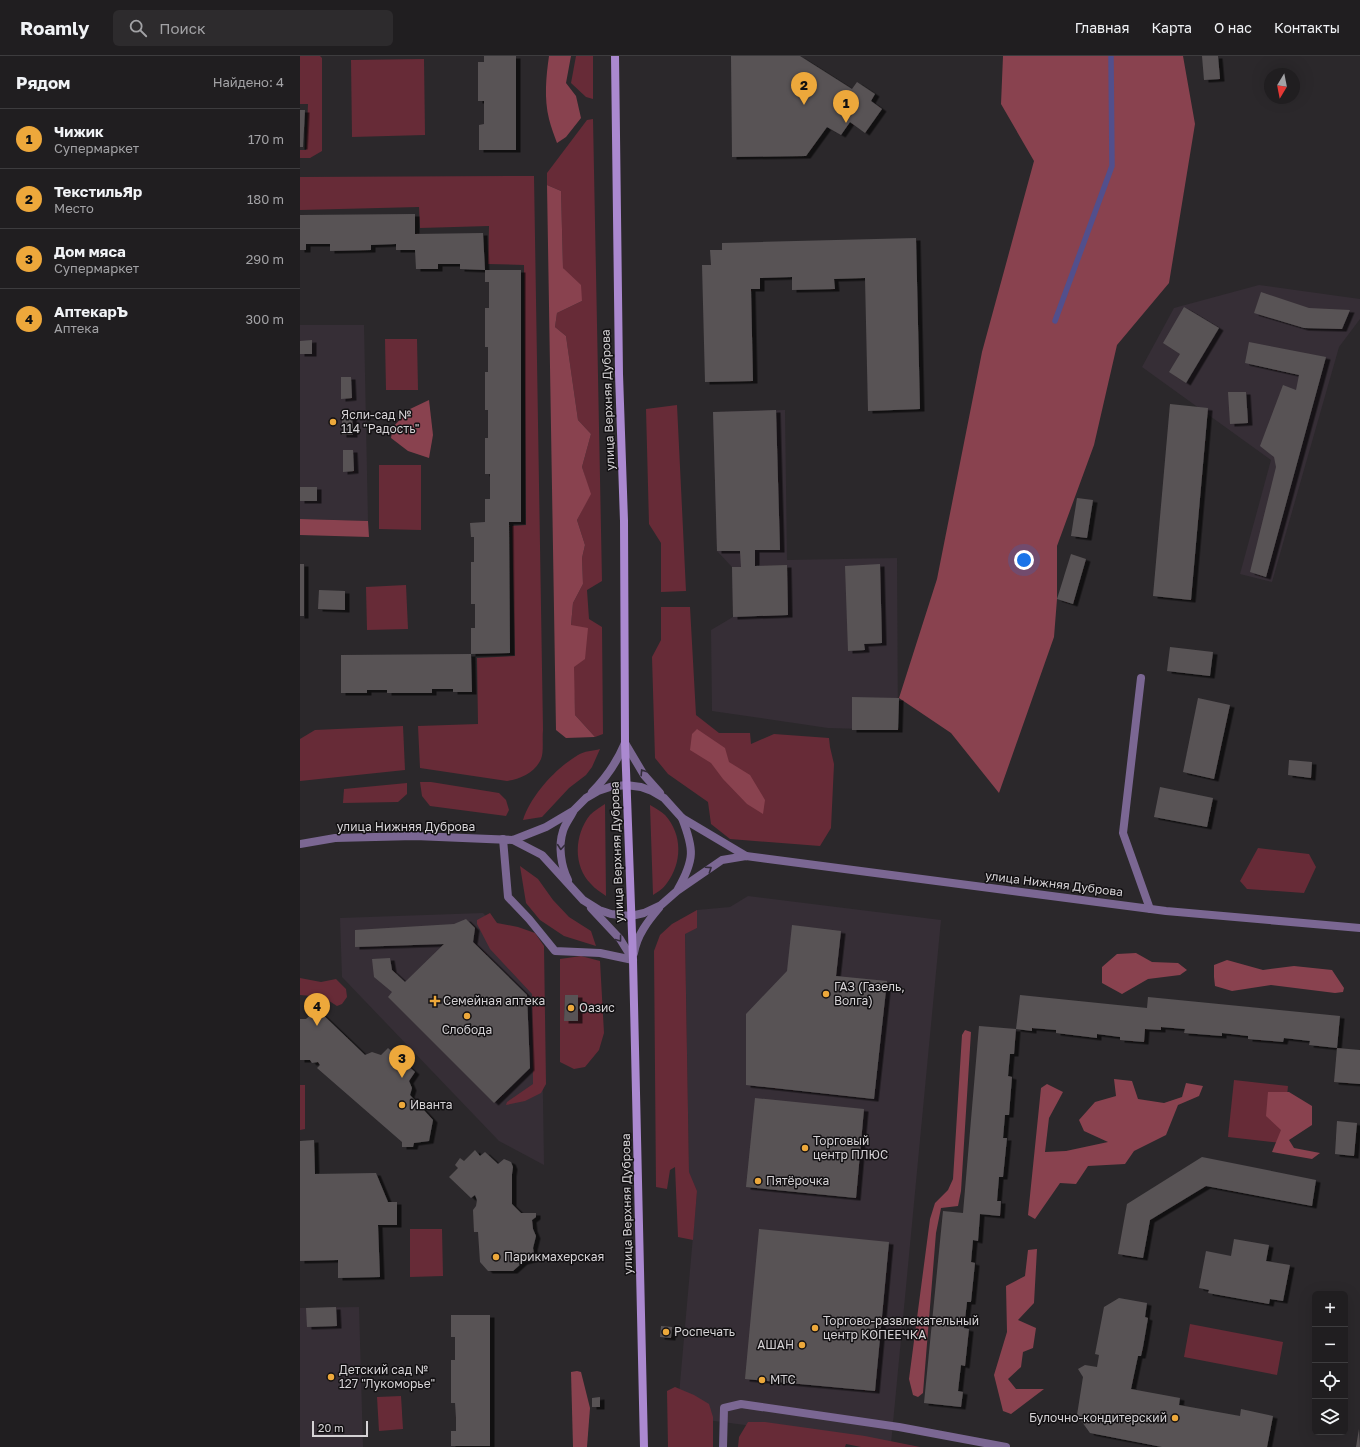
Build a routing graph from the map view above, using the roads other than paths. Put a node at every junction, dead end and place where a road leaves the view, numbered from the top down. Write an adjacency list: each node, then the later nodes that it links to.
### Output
1 (615, 56): 3 (main road, улица Верхняя Дуброва)
2 (1141, 678): 17 (street)
3 (625, 743): 4 (main road, улица Верхняя Дуброва); 5 (street, улица Верхняя Дуброва); 6 (street, one-way to 3)
4 (626, 785): 5 (street, улица Нижняя Дуброва); 6 (street, улица Нижняя Дуброва); 18 (main road, улица Верхняя Дуброва)
5 (586, 798): 7 (street, улица Нижняя Дуброва)
6 (664, 798): 8 (street, улица Нижняя Дуброва)
7 (573, 811): 10 (street, улица Нижняя Дуброва); 13 (street, one-way to 13)
8 (682, 818): 12 (street, улица Нижняя Дуброва); 14 (street)
9 (503, 839): 10 (street, улица Нижняя Дуброва); 11 (street, улица Нижняя Дуброва); 20 (street)
10 (514, 840): 13 (street, улица Нижняя Дуброва)
11 (300, 844)
12 (746, 856): 14 (street, улица Нижняя Дуброва, one-way to 12); 17 (street, улица Нижняя Дуброва)
13 (571, 887): 15 (street, улица Нижняя Дуброва)
14 (677, 891): 16 (street, улица Нижняя Дуброва)
15 (583, 900): 18 (street, улица Нижняя Дуброва); 20 (street, улица Верхняя Дуброва, one-way to 20)
16 (661, 905): 18 (street, улица Нижняя Дуброва); 20 (street, улица Верхняя Дуброва)
17 (1150, 909): 19 (street, улица Нижняя Дуброва)
18 (631, 916): 20 (main road, улица Верхняя Дуброва)
19 (1360, 928)
20 (633, 960): 21 (main road, улица Верхняя Дуброва)
21 (644, 1447)
22 (723, 1447): 23 (street)
23 (1006, 1447)

